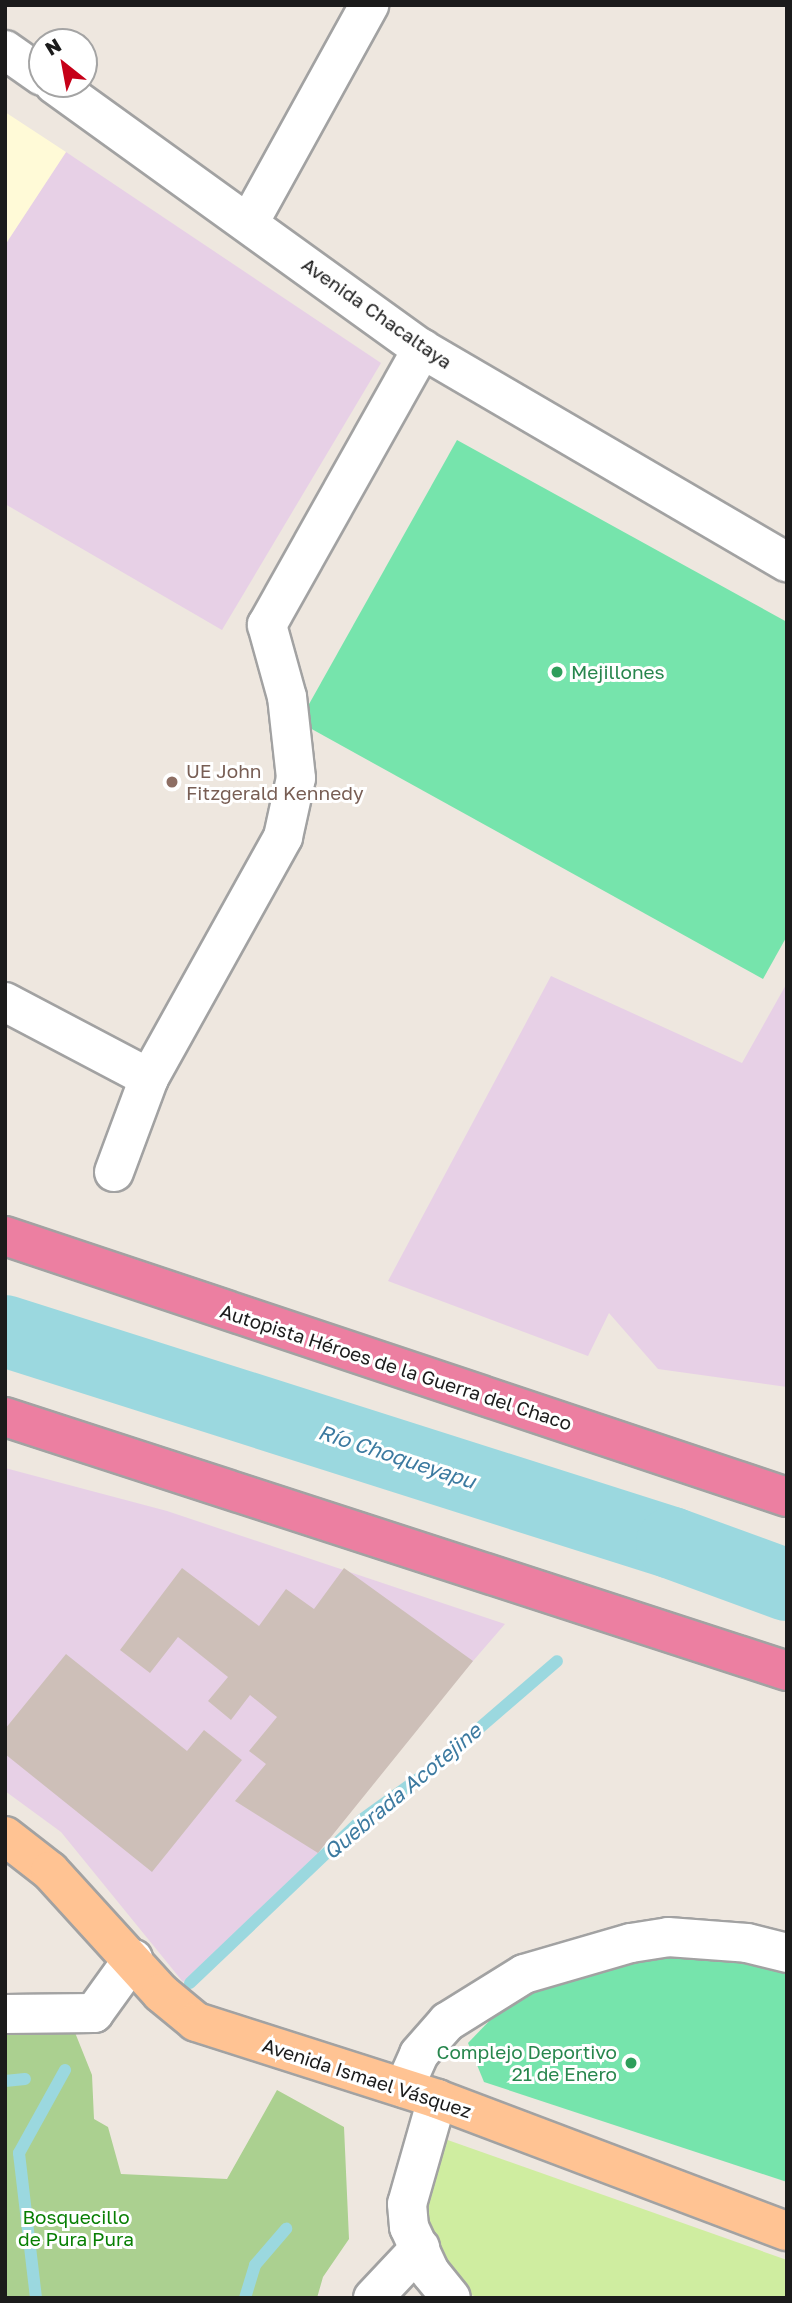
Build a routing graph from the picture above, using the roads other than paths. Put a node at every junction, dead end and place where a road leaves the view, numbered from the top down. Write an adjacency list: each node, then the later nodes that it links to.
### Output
1 (369, 5): 5 (street)
2 (5, 50): 3 (street)
3 (28, 66)
4 (74, 98): 5 (street, Avenida Chacaltaya)
5 (250, 221): 6 (street, Avenida Chacaltaya)
6 (422, 349): 7 (street, Avenida Chacaltaya); 9 (street)
7 (787, 562)
8 (5, 1002): 9 (street)
9 (149, 1078): 10 (street)
10 (114, 1172)
11 (5, 1236): 13 (highway, Autopista Héroes de la Guerra del Chaco)
12 (5, 1418): 14 (highway)
13 (787, 1497)
14 (787, 1671)
15 (5, 1836): 17 (main road, Avenida Ismael Vásquez)
16 (787, 1953): 19 (street)
17 (133, 1959): 18 (street); 19 (main road, Avenida Ismael Vásquez)
18 (5, 2014)
19 (420, 2093): 20 (main road, Avenida Ismael Vásquez); 21 (street)
20 (787, 2231)
21 (420, 2248): 22 (street); 23 (street)
22 (373, 2298)
23 (451, 2298)

